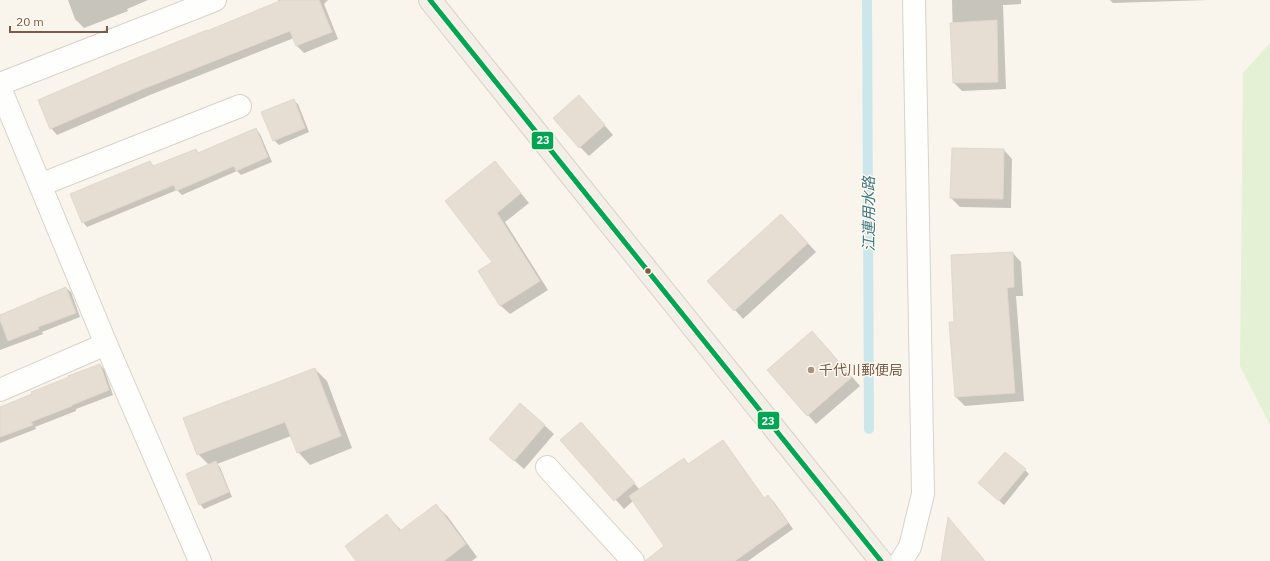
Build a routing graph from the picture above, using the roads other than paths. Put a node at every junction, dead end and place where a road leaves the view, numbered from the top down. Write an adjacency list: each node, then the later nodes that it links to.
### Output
1 (215, 0): 4 (street)
2 (430, 0): 13 (main road)
3 (914, 0): 14 (street)
4 (0, 84)
5 (0, 88): 7 (street)
6 (240, 106): 7 (street)
7 (40, 185): 8 (street)
8 (106, 344): 9 (street); 11 (street)
9 (0, 390)
10 (547, 467): 12 (street)
11 (200, 561)
12 (633, 561)
13 (881, 561)
14 (901, 561)

